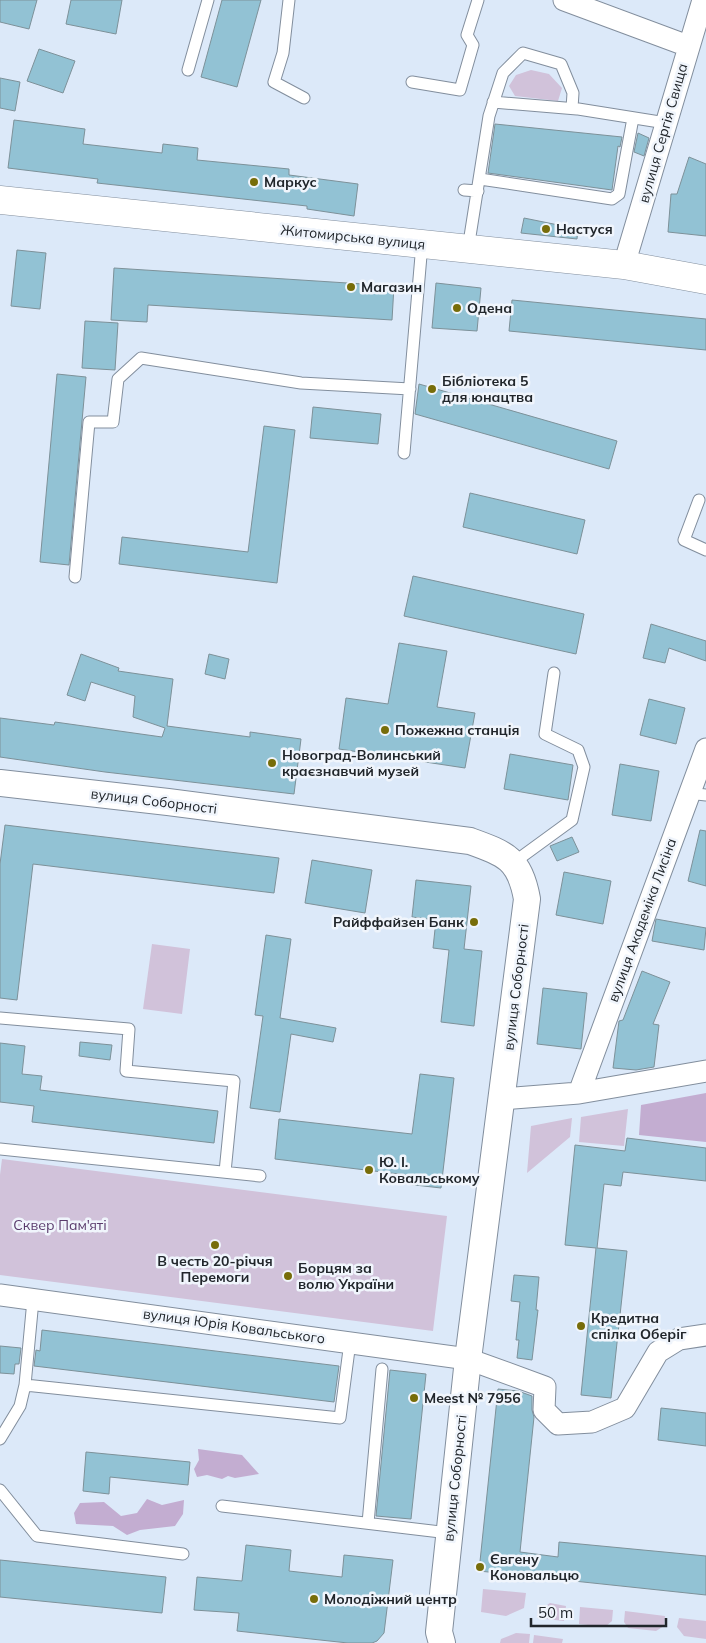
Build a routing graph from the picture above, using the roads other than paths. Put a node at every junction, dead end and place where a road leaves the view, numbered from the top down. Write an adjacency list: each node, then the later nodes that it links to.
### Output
1 (208, 0): 7 (lane)
2 (289, 0): 9 (lane)
3 (478, 0): 8 (lane)
4 (564, 0): 6 (street)
5 (703, 0): 6 (street, вулиця Сергія Свища)
6 (688, 46): 13 (street, вулиця Сергія Свища)
7 (188, 70)
8 (412, 82)
9 (304, 98)
10 (493, 102): 11 (lane); 11 (lane); 14 (lane)
11 (572, 108): 12 (lane)
12 (633, 118): 13 (lane); 14 (lane)
13 (666, 123): 19 (street, вулиця Сергія Свища)
14 (479, 185): 15 (lane); 18 (lane)
15 (464, 190)
16 (0, 200): 17 (main road, Житомирська вулиця)
17 (422, 244): 18 (main road, Житомирська вулиця); 21 (lane)
18 (468, 249): 19 (main road, Житомирська вулиця)
19 (624, 266): 20 (main road, Житомирська вулиця)
20 (706, 280)
21 (410, 389): 22 (lane); 25 (lane)
22 (404, 453)
23 (699, 500): 24 (lane)
24 (706, 550)
25 (75, 577)
26 (554, 673): 30 (lane)
27 (706, 749): 29 (street, вулиця Академіка Лисіна)
28 (0, 783): 30 (street, вулиця Соборності)
29 (697, 794): 33 (street, вулиця Академіка Лисіна)
30 (513, 863): 34 (street, вулиця Соборності)
31 (0, 1018): 36 (lane)
32 (706, 1071): 33 (street)
33 (579, 1093): 34 (street)
34 (502, 1099): 42 (street, вулиця Соборності)
35 (0, 1149): 36 (lane)
36 (226, 1172): 37 (lane)
37 (260, 1176)
38 (0, 1295): 39 (street, вулиця Юрія Ковальського)
39 (33, 1300): 41 (street, вулиця Юрія Ковальського); 44 (lane)
40 (706, 1335): 42 (street, вулиця Юрія Ковальського)
41 (350, 1342): 42 (street, вулиця Юрія Ковальського); 44 (lane)
42 (468, 1359): 49 (street, вулиця Соборності)
43 (382, 1369): 48 (lane)
44 (26, 1385): 45 (lane)
45 (0, 1439)
46 (0, 1490): 50 (lane)
47 (222, 1506): 48 (lane)
48 (368, 1523): 49 (lane)
49 (449, 1533): 51 (street, вулиця Соборності)
50 (183, 1554)
51 (438, 1640)

